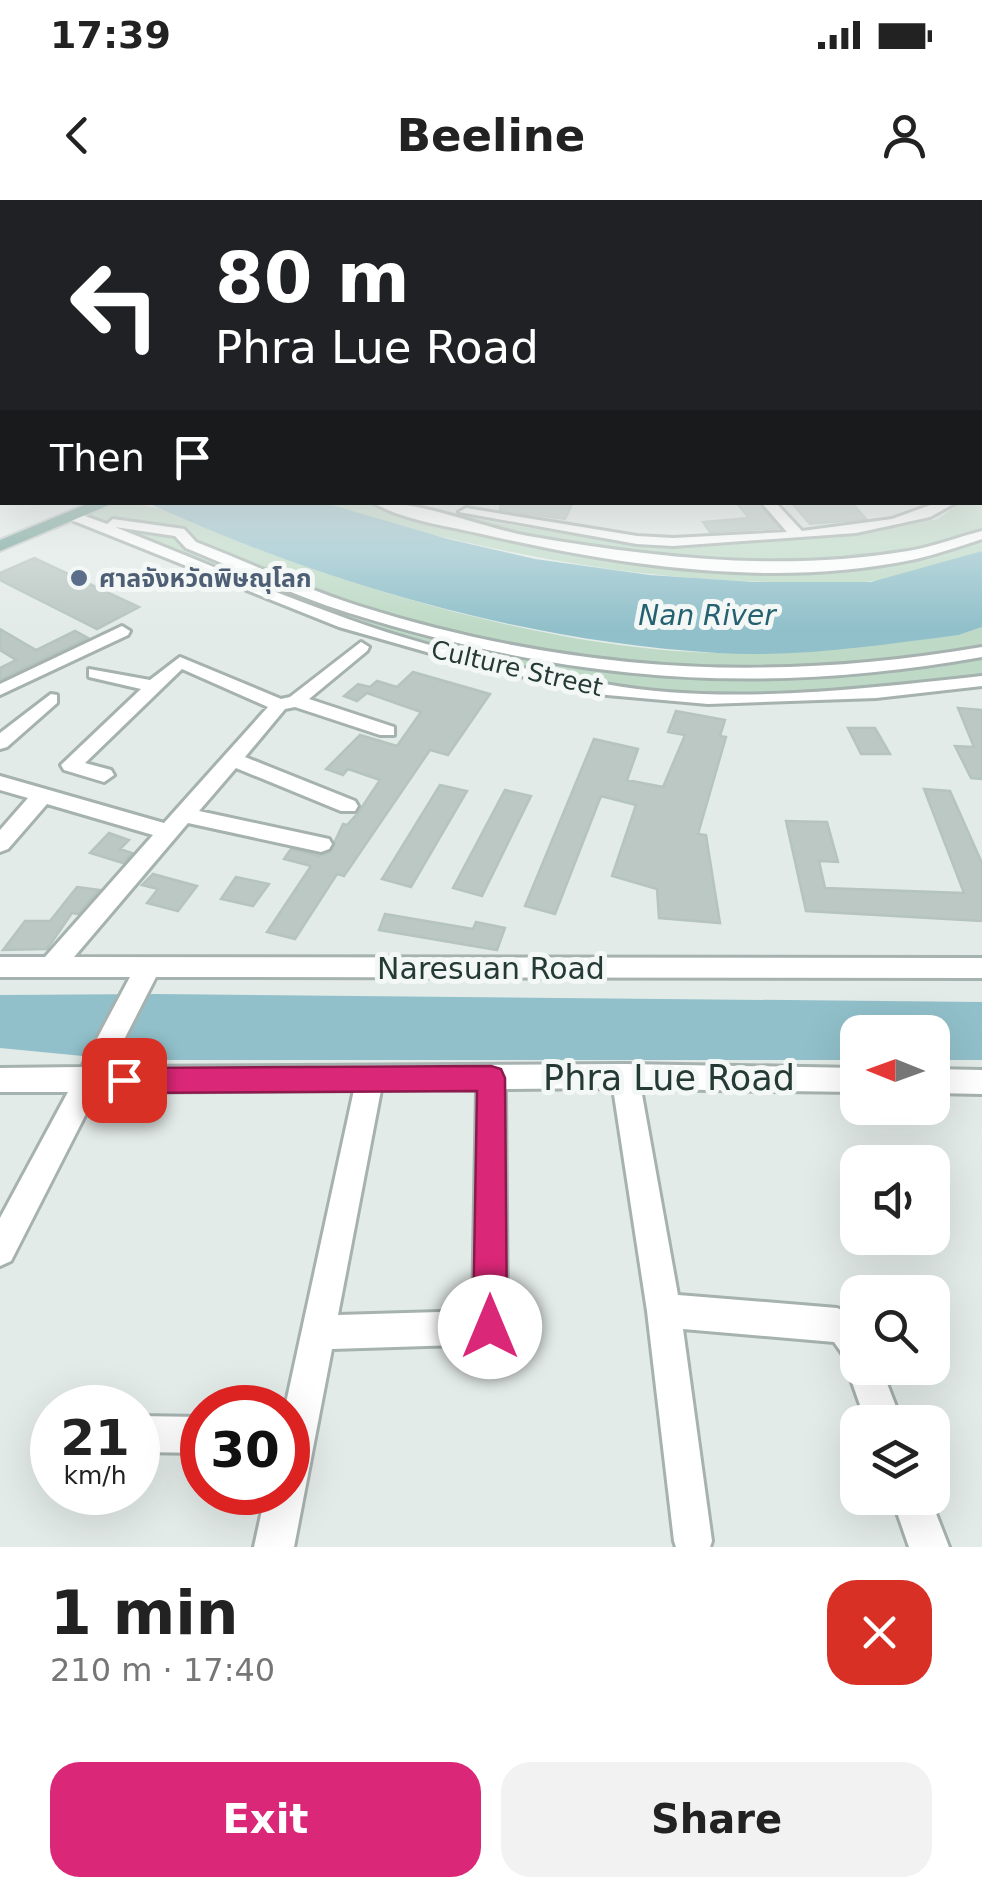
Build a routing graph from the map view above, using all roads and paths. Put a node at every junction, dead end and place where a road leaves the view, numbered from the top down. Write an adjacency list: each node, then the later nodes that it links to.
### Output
1 (389, 505): 8 (street)
2 (441, 505): 7 (street)
3 (771, 505): 7 (street)
4 (945, 505): 7 (street)
5 (79, 508): 6 (main road); 9 (main road); 12 (street); 14 (street, Culture Street)
6 (0, 533)
7 (796, 534)
8 (982, 535)
9 (0, 546)
10 (122, 631): 16 (street)
11 (362, 647): 18 (street)
12 (982, 652)
13 (95, 673): 15 (street)
14 (982, 681)
15 (152, 686): 18 (street); 22 (street)
16 (2, 690)
17 (51, 699): 20 (street)
18 (288, 703): 19 (street); 21 (street)
19 (387, 731)
20 (0, 743)
21 (230, 758): 25 (street); 26 (street)
22 (104, 775)
23 (0, 783): 24 (street)
24 (43, 796): 26 (street); 27 (street)
25 (348, 806)
26 (176, 824): 28 (street); 30 (street)
27 (0, 844)
28 (321, 844)
29 (0, 967): 30 (street, Naresuan Road)
30 (51, 967): 32 (street, Naresuan Road)
31 (982, 968): 32 (street, Naresuan Road)
32 (143, 977): 33 (street)
33 (93, 1073): 35 (street, Phra Lue Road); 37 (street, Phra Lue Road); 41 (street)
34 (625, 1076): 36 (street, Phra Lue Road); 38 (street, Phra Lue Road); 42 (street)
35 (370, 1078): 36 (street, Phra Lue Road); 44 (street)
36 (491, 1078): 44 (street)
37 (0, 1080)
38 (840, 1080)
39 (950, 1081): 40 (street)
40 (982, 1082)
41 (0, 1250)
42 (664, 1311): 43 (street); 48 (street)
43 (840, 1326)
44 (316, 1333): 45 (street)
45 (304, 1385)
46 (280, 1515): 49 (street)
47 (918, 1515): 50 (street)
48 (692, 1541)
49 (274, 1547)
50 (930, 1547)

